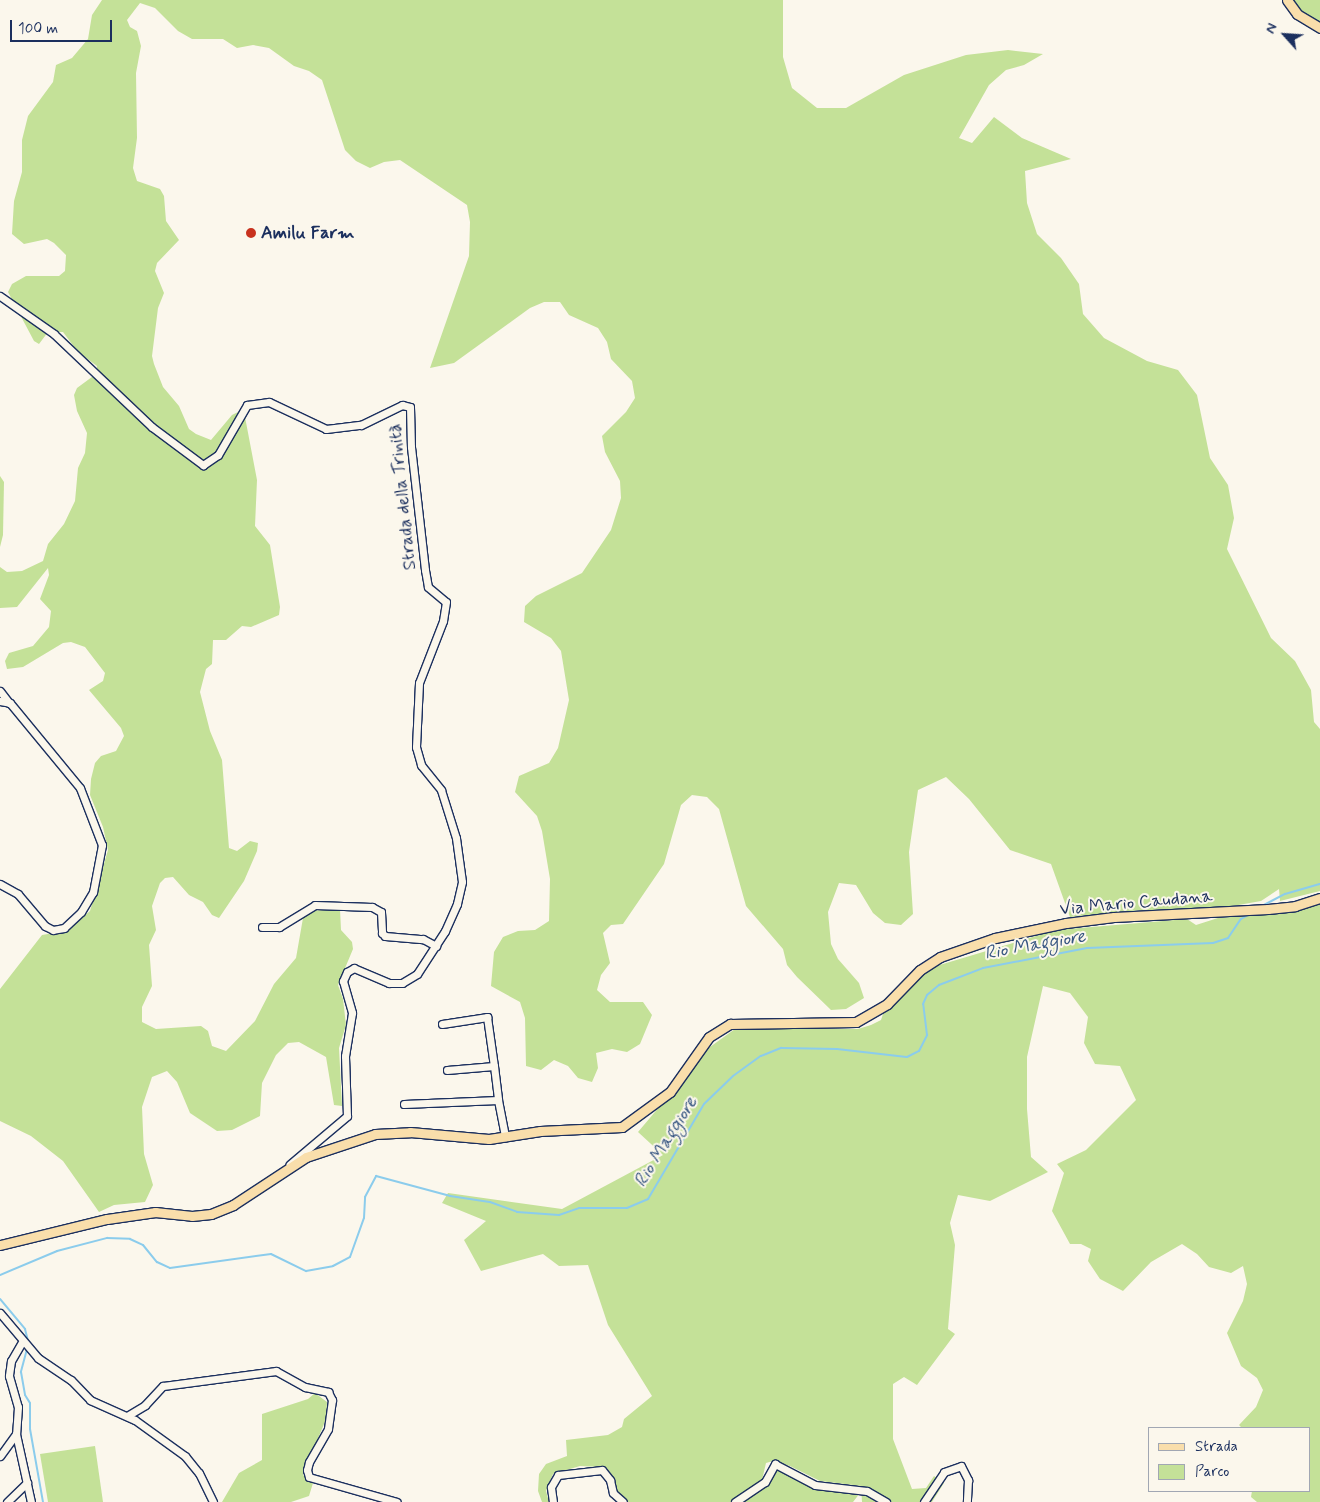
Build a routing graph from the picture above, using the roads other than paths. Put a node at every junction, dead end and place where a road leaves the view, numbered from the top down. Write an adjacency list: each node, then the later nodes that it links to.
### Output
1 (1286, 0): 2 (main road)
2 (1320, 28)
3 (0, 296): 10 (street, Strada della Trinità)
4 (0, 691): 6 (street)
5 (0, 701): 6 (street)
6 (10, 703): 7 (street)
7 (0, 884)
8 (1320, 898): 16 (main road, Via Mario Caudana)
9 (262, 927): 10 (street)
10 (436, 946): 17 (street, Strada della Trinità)
11 (442, 1024): 12 (street)
12 (494, 1066): 13 (street); 14 (street)
13 (447, 1070)
14 (498, 1100): 15 (street); 16 (street)
15 (404, 1104)
16 (505, 1137): 17 (main road, Via Mario Caudana)
17 (289, 1166): 18 (main road, Via Mario Caudana)
18 (0, 1245)
19 (2, 1319): 20 (street)
20 (23, 1343): 21 (street); 22 (street)
21 (127, 1416): 27 (street); 28 (street)
22 (16, 1434): 23 (street); 24 (street)
23 (0, 1456)
24 (27, 1484): 25 (street); 26 (street)
25 (8, 1502)
26 (31, 1502)
27 (213, 1502)
28 (397, 1502)
29 (553, 1502): 30 (street)
30 (623, 1502)
31 (735, 1502): 32 (street)
32 (886, 1502)
33 (924, 1502): 34 (street)
34 (967, 1502)

